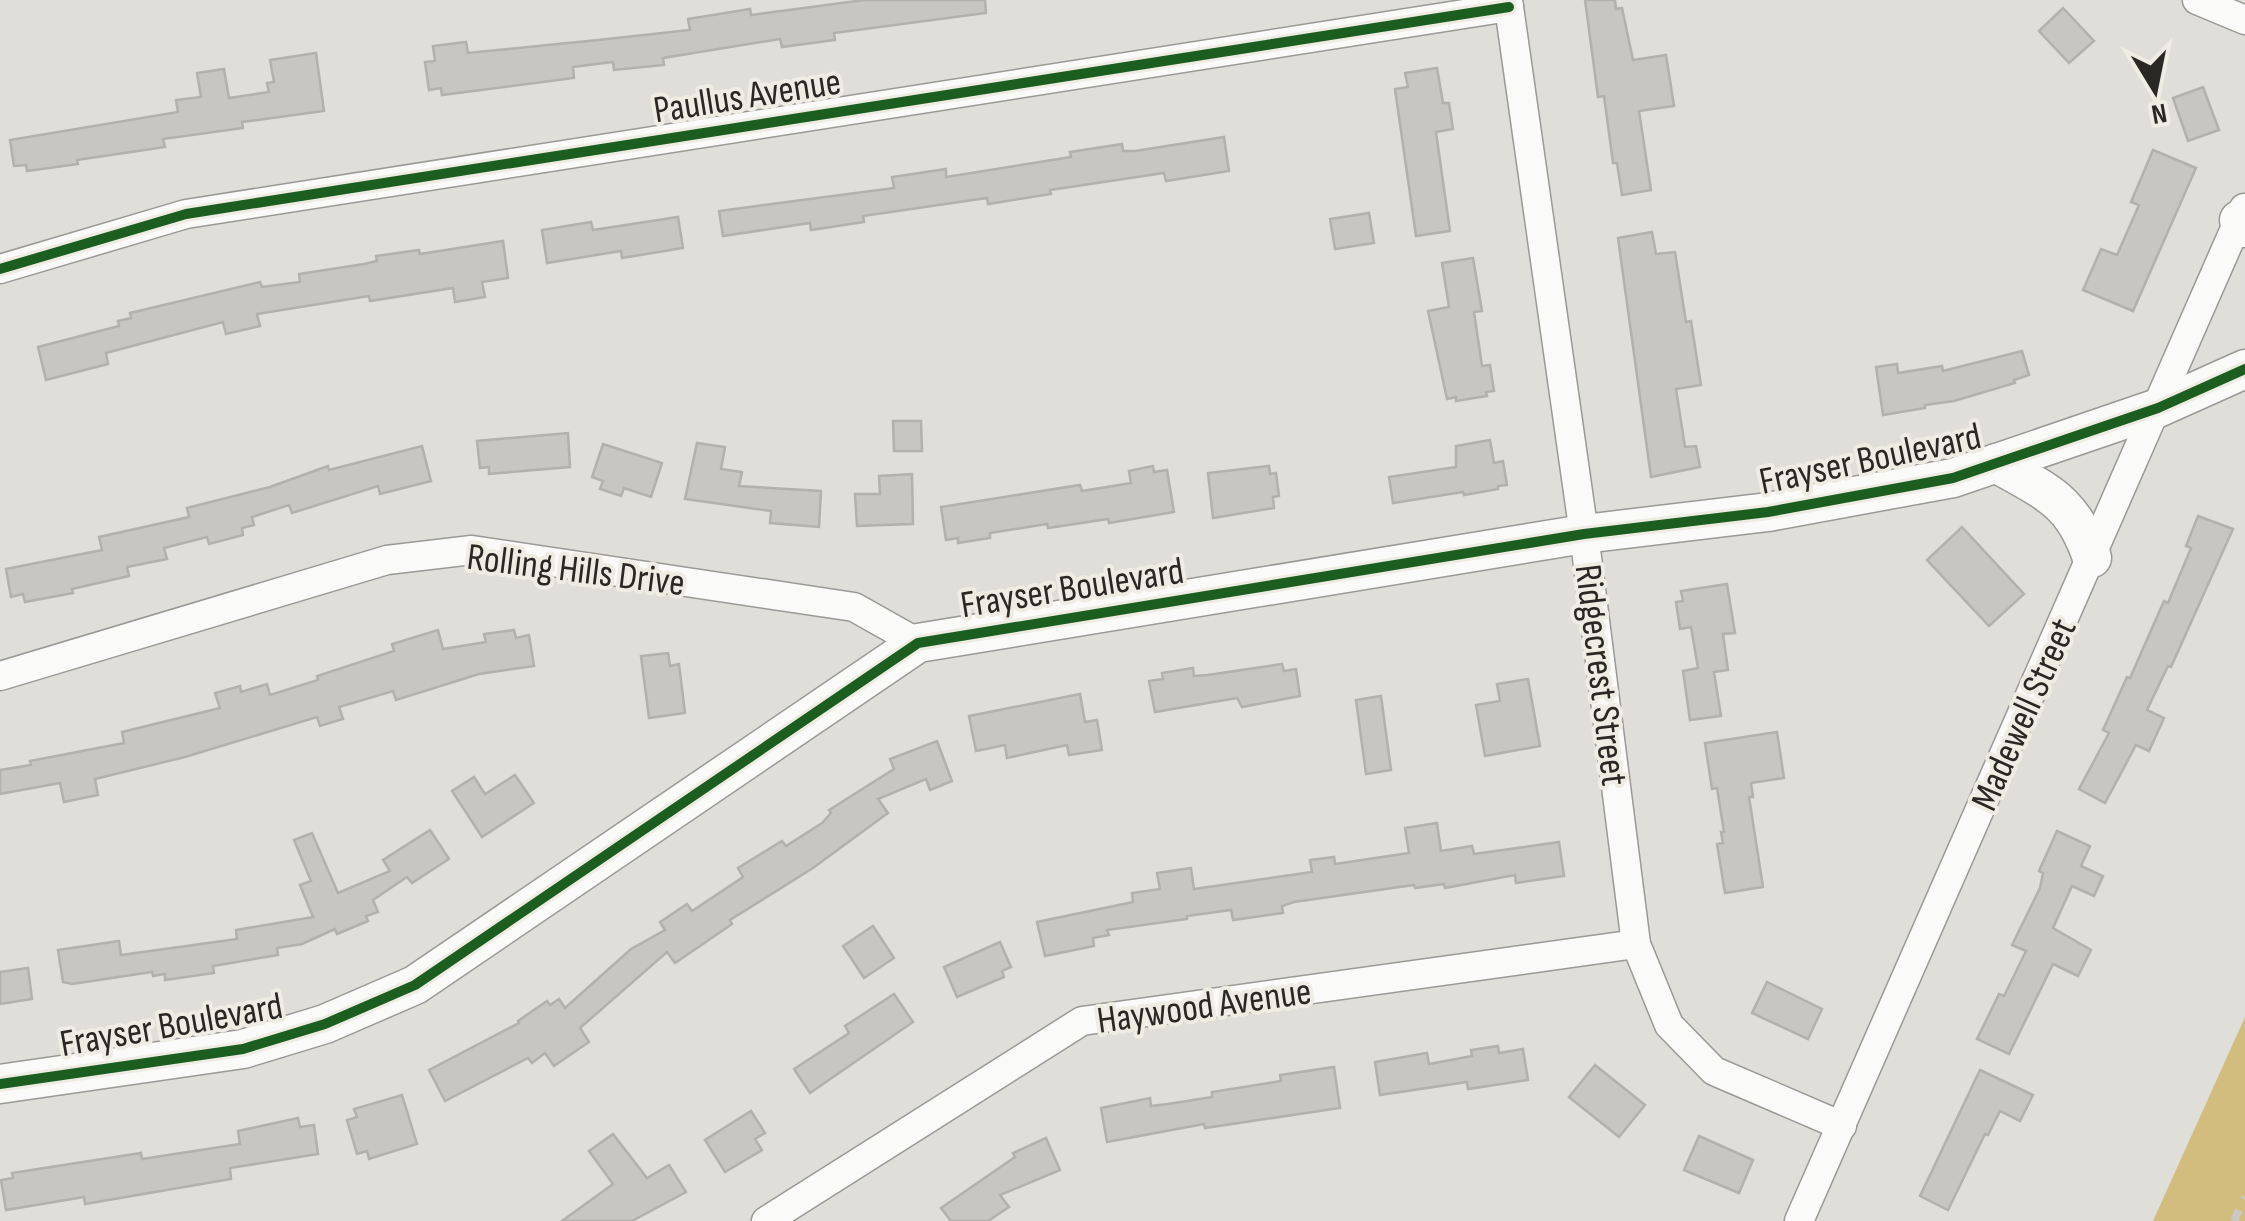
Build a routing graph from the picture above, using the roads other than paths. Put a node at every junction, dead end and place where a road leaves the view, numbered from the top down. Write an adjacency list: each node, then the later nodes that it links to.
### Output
1 (2197, 0): 3 (street)
2 (1508, 3): 5 (street, Paullus Avenue); 9 (street, Ridgecrest Street)
3 (2245, 20)
4 (2243, 218): 7 (street, Madewell Street)
5 (0, 269)
6 (2245, 368): 7 (main road, Frayser Boulevard)
7 (2158, 408): 8 (main road, Frayser Boulevard); 10 (street, Madewell Street)
8 (1996, 463): 9 (main road, Frayser Boulevard); 10 (main road)
9 (1584, 534): 11 (main road, Frayser Boulevard); 13 (street, Ridgecrest Street)
10 (2092, 558): 15 (street, Madewell Street)
11 (918, 643): 12 (street, Rolling Hills Drive); 14 (main road, Frayser Boulevard)
12 (0, 676)
13 (1636, 944): 15 (street, Ridgecrest Street); 16 (street, Haywood Avenue)
14 (0, 1084)
15 (1842, 1126): 17 (street, Madewell Street)
16 (766, 1221)
17 (1799, 1221)

